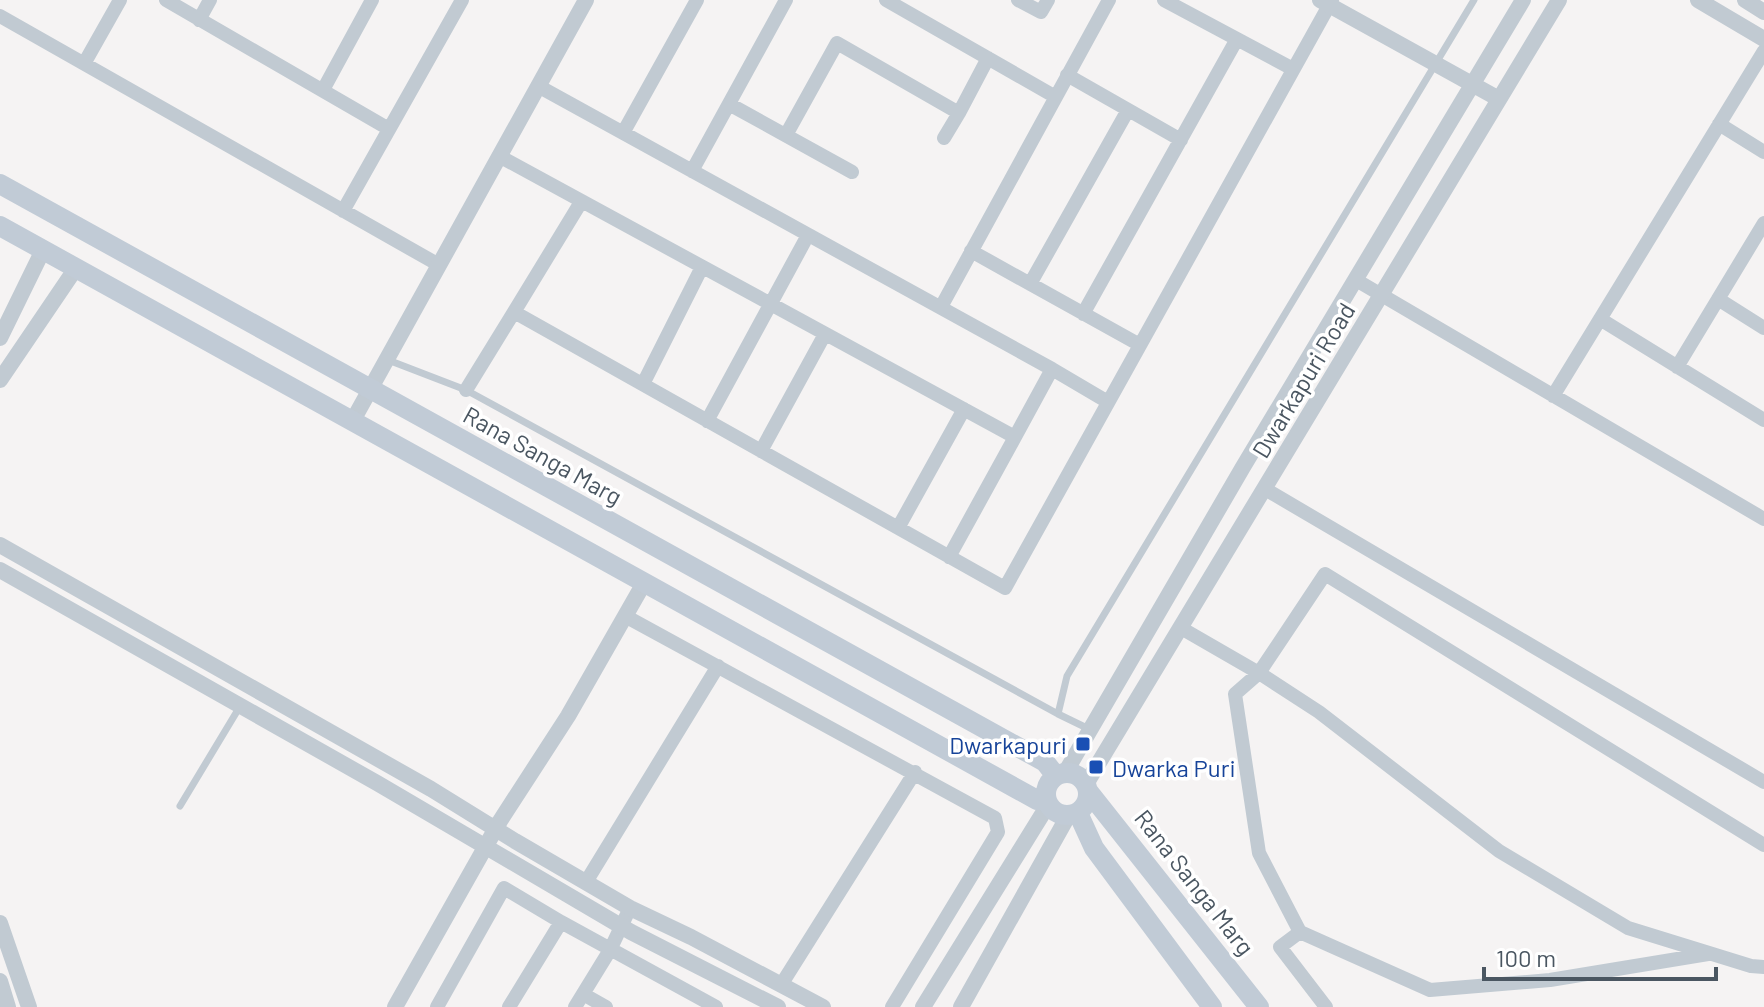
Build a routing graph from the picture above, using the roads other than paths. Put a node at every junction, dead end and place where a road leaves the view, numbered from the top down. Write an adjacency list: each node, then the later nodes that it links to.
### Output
1 (120, 0): 27 (street)
2 (166, 0): 22 (street)
3 (210, 0): 22 (street)
4 (372, 0): 33 (street)
5 (462, 0): 40 (street)
6 (586, 0): 32 (street)
7 (697, 0): 41 (street)
8 (786, 0): 36 (street)
9 (886, 0): 26 (street)
10 (1018, 0): 11 (street)
11 (1048, 0)
12 (1109, 0): 30 (street)
13 (1164, 0): 23 (street)
14 (1474, 0): 28 (lane)
15 (1523, 0): 31 (street, Dwarkapuri Road)
16 (1559, 0): 35 (street, Dwarkapuri Road)
17 (1698, 0): 24 (street)
18 (1745, 0): 20 (street)
19 (1327, 2): 28 (street); 29 (street)
20 (1764, 12)
21 (0, 16): 27 (street)
22 (199, 20): 33 (street)
23 (1237, 39): 29 (street); 44 (street)
24 (1764, 39)
25 (1764, 51): 39 (street)
26 (988, 58): 34 (street); 38 (street)
27 (85, 62): 51 (street)
28 (1436, 65): 31 (street); 100 (lane)
29 (1293, 69): 72 (street)
30 (1067, 75): 34 (street); 37 (street)
31 (1472, 85): 35 (street); 60 (street, Dwarkapuri Road)
32 (538, 86): 41 (street); 46 (street)
33 (323, 90): 40 (street)
34 (1054, 96): 56 (street)
35 (1499, 99): 62 (street, Dwarkapuri Road)
36 (729, 104): 42 (street); 47 (street)
37 (1128, 110): 44 (street); 61 (street)
38 (959, 113): 42 (street); 43 (street)
39 (1719, 124): 45 (street); 68 (street)
40 (389, 129): 51 (street)
41 (623, 133): 47 (street)
42 (786, 135): 48 (street)
43 (944, 138)
44 (1181, 140): 67 (street)
45 (1764, 152)
46 (499, 156): 50 (street); 57 (street)
47 (692, 171): 54 (street)
48 (852, 172)
49 (0, 184): 78 (main road, Rana Sanga Marg)
50 (581, 202): 58 (street); 66 (street)
51 (343, 211): 57 (street)
52 (1764, 223): 63 (street)
53 (0, 226): 55 (main road)
54 (808, 235): 64 (street); 65 (street)
55 (43, 250): 59 (main road); 71 (street)
56 (971, 251): 61 (street); 65 (street)
57 (439, 265): 73 (street)
58 (702, 267): 64 (street); 77 (street)
59 (76, 268): 76 (street); 85 (main road)
60 (1356, 280): 62 (street); 101 (street, Dwarkapuri Road)
61 (1030, 284): 67 (street)
62 (1381, 296): 80 (street); 88 (street, Dwarkapuri Road)
63 (1718, 299): 69 (street); 74 (street)
64 (772, 305): 70 (street); 84 (street)
65 (941, 307): 75 (street)
66 (514, 312): 77 (street); 79 (street)
67 (1083, 314): 72 (street)
68 (1600, 319): 74 (street); 80 (street)
69 (1764, 328)
70 (825, 334): 82 (street); 87 (street)
71 (0, 338)
72 (1140, 345): 81 (street)
73 (387, 359): 78 (street); 79 (lane)
74 (1677, 367): 83 (street)
75 (1052, 369): 81 (street); 86 (street)
76 (0, 380)
77 (643, 384): 84 (street)
78 (370, 389): 85 (street); 103 (main road, Rana Sanga Marg)
79 (466, 390): 100 (lane)
80 (1553, 396): 89 (street)
81 (1108, 402): 92 (street)
82 (964, 409): 86 (street); 90 (street)
83 (1764, 420)
84 (707, 421): 87 (street)
85 (352, 422): 94 (main road)
86 (1015, 437): 92 (street)
87 (761, 451): 90 (street)
88 (1265, 489): 96 (street, Dwarkapuri Road); 104 (street)
89 (1764, 519)
90 (898, 528): 92 (street)
91 (0, 545): 109 (street)
92 (949, 557)
93 (0, 570): 99 (street)
94 (644, 583): 95 (street); 106 (main road)
95 (625, 616): 97 (street); 109 (street)
96 (1181, 628): 98 (street); 105 (street, Dwarkapuri Road)
97 (718, 666): 102 (street); 112 (street)
98 (1259, 673): 110 (street); 117 (street); 119 (street)
99 (241, 706): 107 (lane); 111 (street)
100 (1058, 714): 101 (lane)
101 (1091, 730): 103 (street, Dwarkapuri Road)
102 (915, 772): 122 (street); 133 (street)
103 (1061, 774): 105 (main road); 106 (main road)
104 (1764, 782)
105 (1087, 787): 108 (main road); 137 (main road, Rana Sanga Marg)
106 (1047, 801): 108 (main road); 134 (street)
107 (180, 806)
108 (1073, 815): 135 (street); 136 (main road)
109 (495, 829): 111 (street); 112 (street)
110 (1764, 845)
111 (486, 846): 116 (street); 126 (street)
112 (586, 882): 113 (street)
113 (630, 908): 116 (street); 122 (street)
114 (561, 922): 118 (street); 127 (street); 128 (street)
115 (0, 923): 125 (street)
116 (621, 925): 118 (street); 131 (street)
117 (1300, 932): 119 (street); 138 (street)
118 (610, 950): 123 (street); 130 (street)
119 (1711, 954): 120 (street)
120 (1764, 967)
121 (0, 981): 124 (street)
122 (781, 985): 132 (street)
123 (579, 1000): 129 (street)
124 (8, 1007)
125 (29, 1007)
126 (395, 1007)
127 (437, 1007)
128 (509, 1007)
129 (606, 1007)
130 (716, 1007)
131 (778, 1007)
132 (823, 1007)
133 (892, 1007)
134 (923, 1007)
135 (961, 1007)
136 (1212, 1007)
137 (1259, 1007)
138 (1326, 1007)

